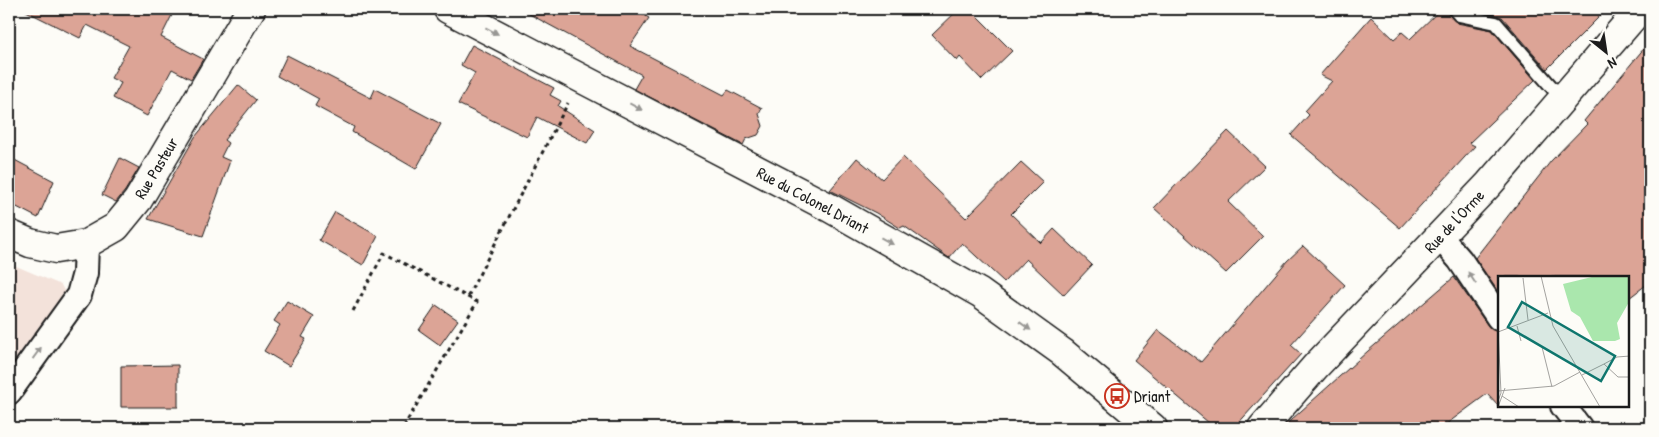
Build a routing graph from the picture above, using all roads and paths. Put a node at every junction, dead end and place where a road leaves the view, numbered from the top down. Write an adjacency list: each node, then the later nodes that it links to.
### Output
1 (251, 9): 9 (main road, Rue Pasteur)
2 (448, 9): 5 (main road, Rue du Colonel Driant, one-way to 5)
3 (1454, 9): 6 (lane)
4 (1640, 9): 6 (main road, Rue de l'Orme)
5 (581, 78): 10 (path); 16 (main road, Rue du Colonel Driant, one-way to 16)
6 (1563, 100): 8 (main road, Rue de l'Orme)
7 (9, 234): 9 (main road, Rue Pasteur)
8 (1440, 237): 12 (street, one-way to 8); 17 (main road, Rue de l'Orme)
9 (86, 244): 13 (street, one-way to 9)
10 (468, 296): 11 (path); 15 (path)
11 (354, 311)
12 (1498, 317)
13 (9, 392)
14 (1565, 407): 18 (street)
15 (403, 428)
16 (1153, 428)
17 (1262, 428)
18 (1580, 428)

